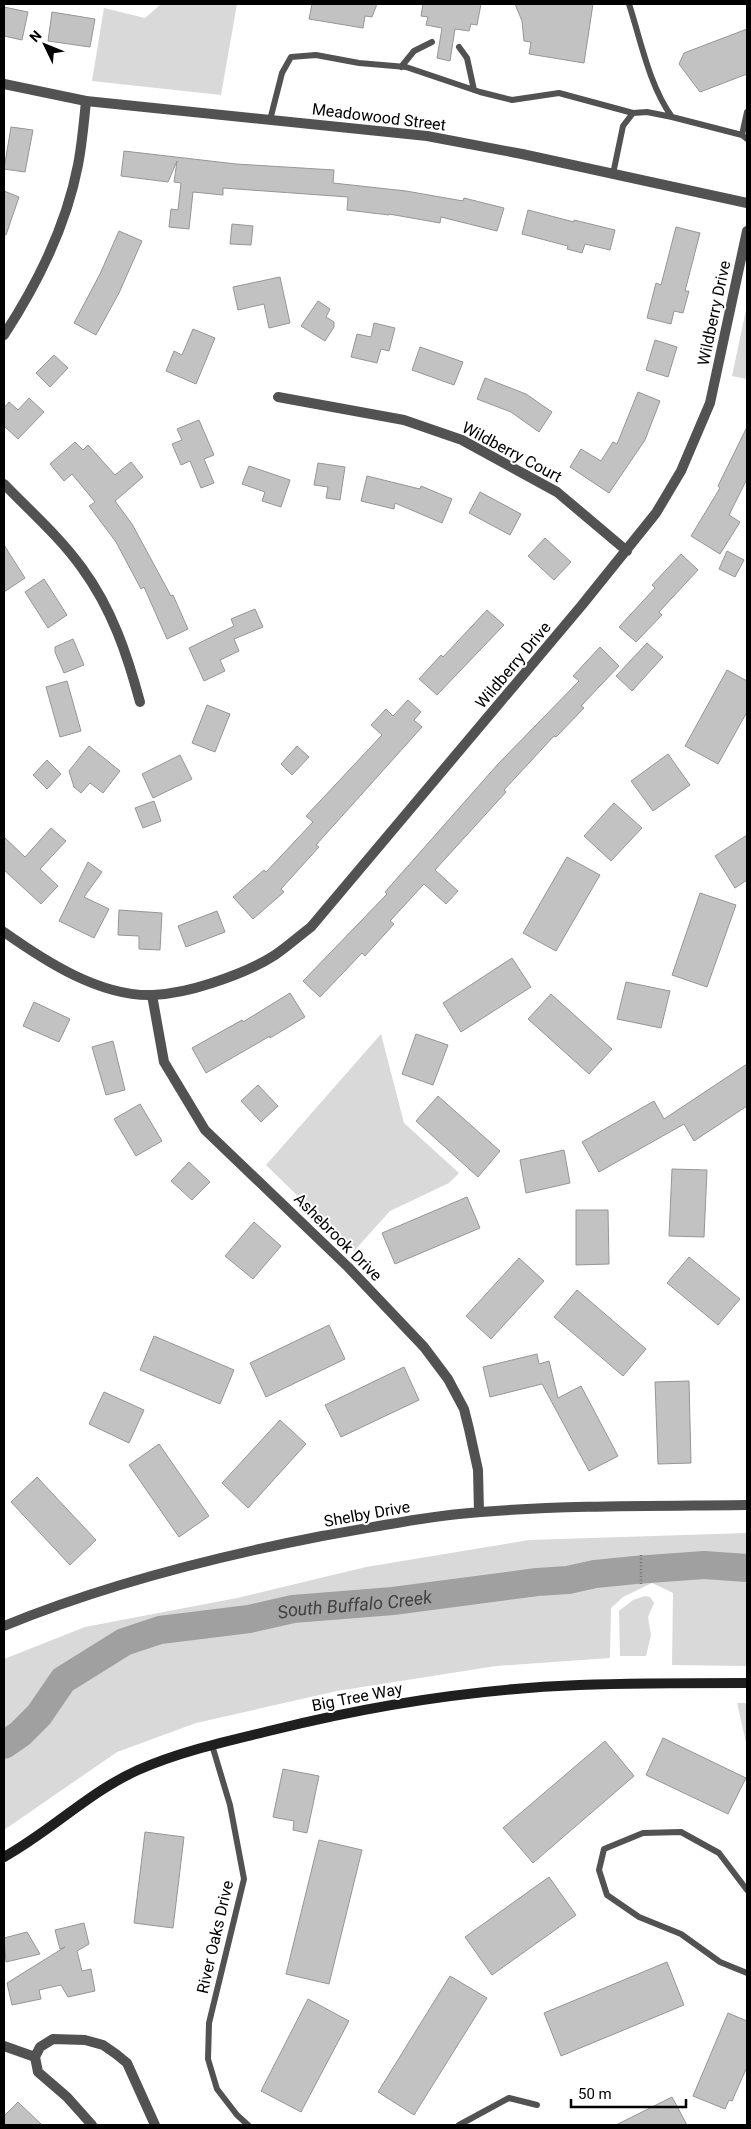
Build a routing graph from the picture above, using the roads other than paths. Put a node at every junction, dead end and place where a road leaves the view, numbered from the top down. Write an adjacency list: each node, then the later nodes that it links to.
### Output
1 (630, 4): 10 (lane)
2 (432, 42): 4 (lane)
3 (459, 48): 6 (lane)
4 (401, 67): 6 (lane); 11 (lane)
5 (4, 84): 7 (street, Meadowood Street)
6 (474, 90): 9 (lane)
7 (86, 101): 11 (street, Meadowood Street); 16 (street)
8 (747, 112): 12 (lane)
9 (633, 113): 10 (lane); 13 (lane)
10 (672, 117): 12 (lane)
11 (270, 120): 13 (street, Meadowood Street)
12 (745, 137)
13 (613, 174): 14 (street, Meadowood Street)
14 (747, 203)
15 (747, 232): 19 (street, Wildberry Drive)
16 (4, 335)
17 (278, 397): 19 (street, Wildberry Court)
18 (4, 484): 20 (street)
19 (627, 551): 22 (street, Wildberry Drive)
20 (140, 702)
21 (4, 932): 22 (street, Wildberry Drive)
22 (152, 995): 24 (street, Ashebrook Drive)
23 (747, 1505): 24 (street, Shelby Drive)
24 (479, 1512): 25 (street, Shelby Drive)
25 (4, 1626)
26 (747, 1683): 27 (main road, Big Tree Way)
27 (212, 1745): 28 (main road, Big Tree Way); 36 (lane, River Oaks Drive)
28 (4, 1857)
29 (747, 1890): 30 (lane)
30 (747, 1973)
31 (4, 2046): 32 (street)
32 (35, 2057): 34 (street); 35 (street)
33 (537, 2105): 37 (lane)
34 (92, 2125)
35 (155, 2125)
36 (248, 2125)
37 (459, 2125)

